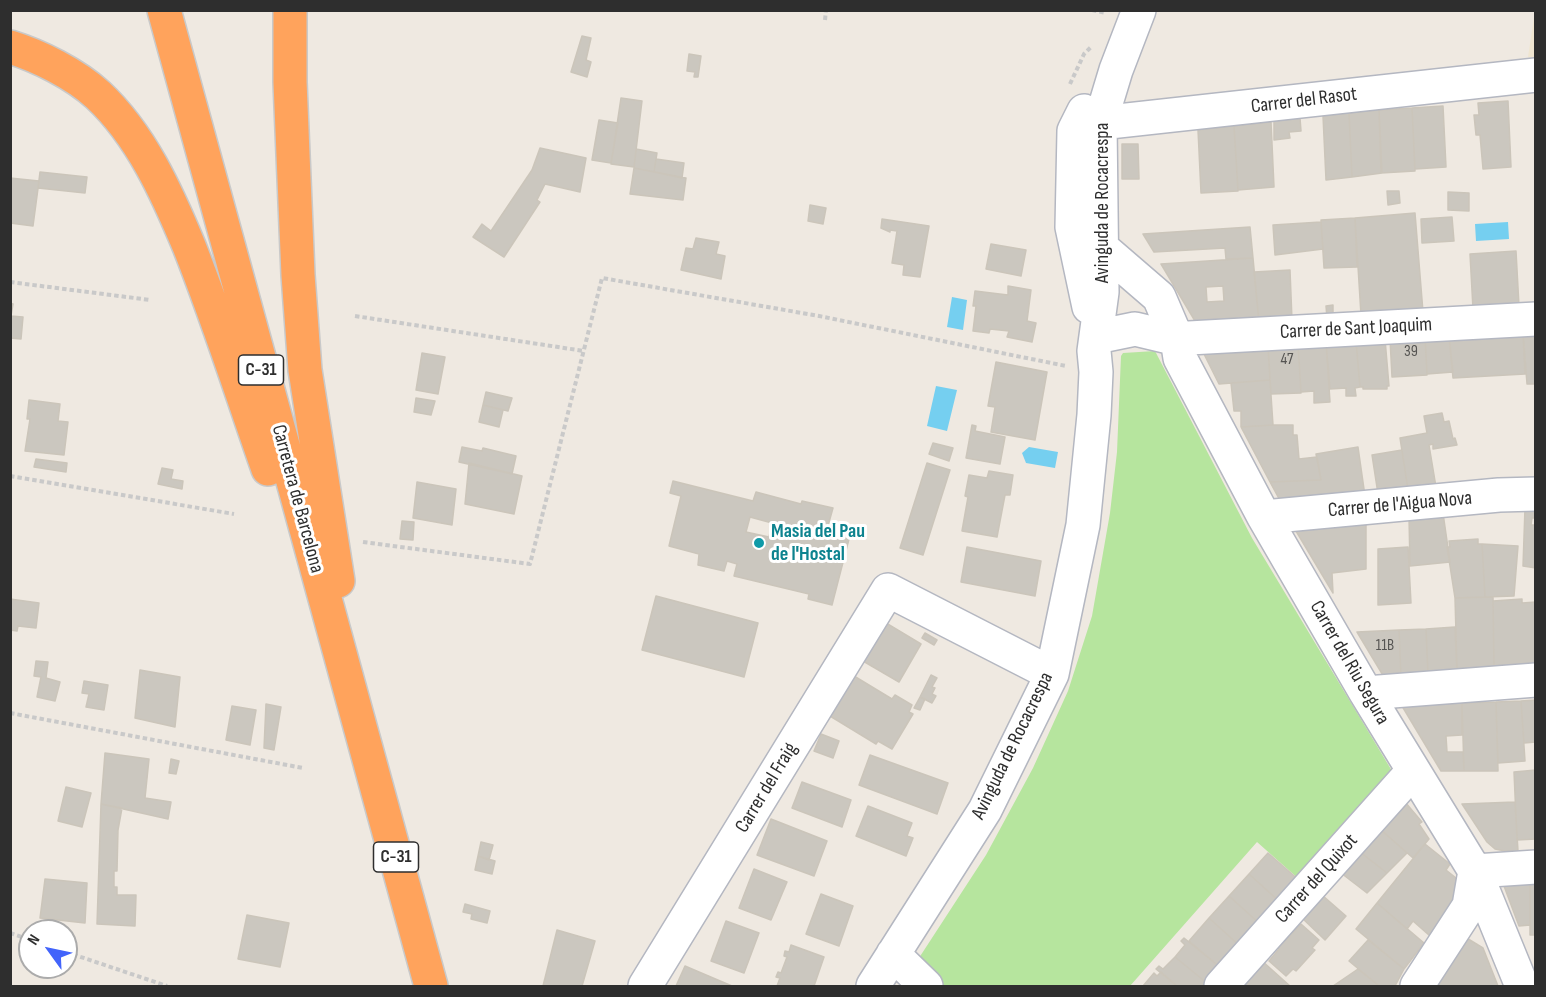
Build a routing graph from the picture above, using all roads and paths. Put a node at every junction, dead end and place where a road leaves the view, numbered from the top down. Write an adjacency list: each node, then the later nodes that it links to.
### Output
1 (164, 10): 28 (highway, Carretera de Barcelona / C-31)
2 (290, 10): 28 (highway)
3 (826, 10): 5 (path)
4 (1139, 10): 8 (street, Avinguda de Rocacrespa)
5 (825, 20)
6 (10, 46): 28 (highway)
7 (1536, 75): 8 (street, Carrer del Rasot)
8 (1087, 127): 9 (street, Avinguda de Rocacrespa); 10 (street, Avinguda de Rocacrespa)
9 (1072, 227): 10 (street, Carrer del Riu Segura); 15 (street, Avinguda de Rocacrespa)
10 (1101, 247): 15 (street, Avinguda de Rocacrespa); 16 (street, Carrer del Riu Segura)
11 (10, 282): 12 (path)
12 (150, 300)
13 (355, 316): 17 (path)
14 (1536, 319): 16 (street, Carrer de Sant Joaquim)
15 (1096, 338): 16 (street, Carrer de Sant Joaquim); 18 (street, Avinguda de Rocacrespa)
16 (1178, 339): 22 (street, Carrer del Riu Segura)
17 (584, 351): 18 (path); 23 (path)
18 (1096, 372): 24 (street, Avinguda de Rocacrespa)
19 (10, 476): 21 (path)
20 (1536, 494): 22 (street, Carrer de l'Aigua Nova)
21 (234, 514)
22 (1264, 517): 26 (street, Carrer del Riu Segura)
23 (359, 542)
24 (1052, 674): 33 (street, Avinguda de Rocacrespa); 37 (street, Carrer del Fraig)
25 (1536, 680): 26 (street)
26 (1366, 693): 30 (street, Carrer del Riu Segura)
27 (10, 713): 29 (path)
28 (360, 728): 36 (highway, Carretera de Barcelona / C-31)
29 (303, 768)
30 (1413, 771): 32 (street, Carrer del Riu Segura); 40 (street, Carrer del Quixot)
31 (1536, 867): 32 (street)
32 (1475, 872): 41 (street); 42 (street, Carrer del Riu Segura)
33 (893, 954): 38 (street, Avinguda de Rocacrespa); 39 (street)
34 (78, 956): 35 (path)
35 (167, 987)
36 (431, 987)
37 (645, 987)
38 (873, 987)
39 (926, 987)
40 (1221, 987)
41 (1417, 987)
42 (1522, 987)

